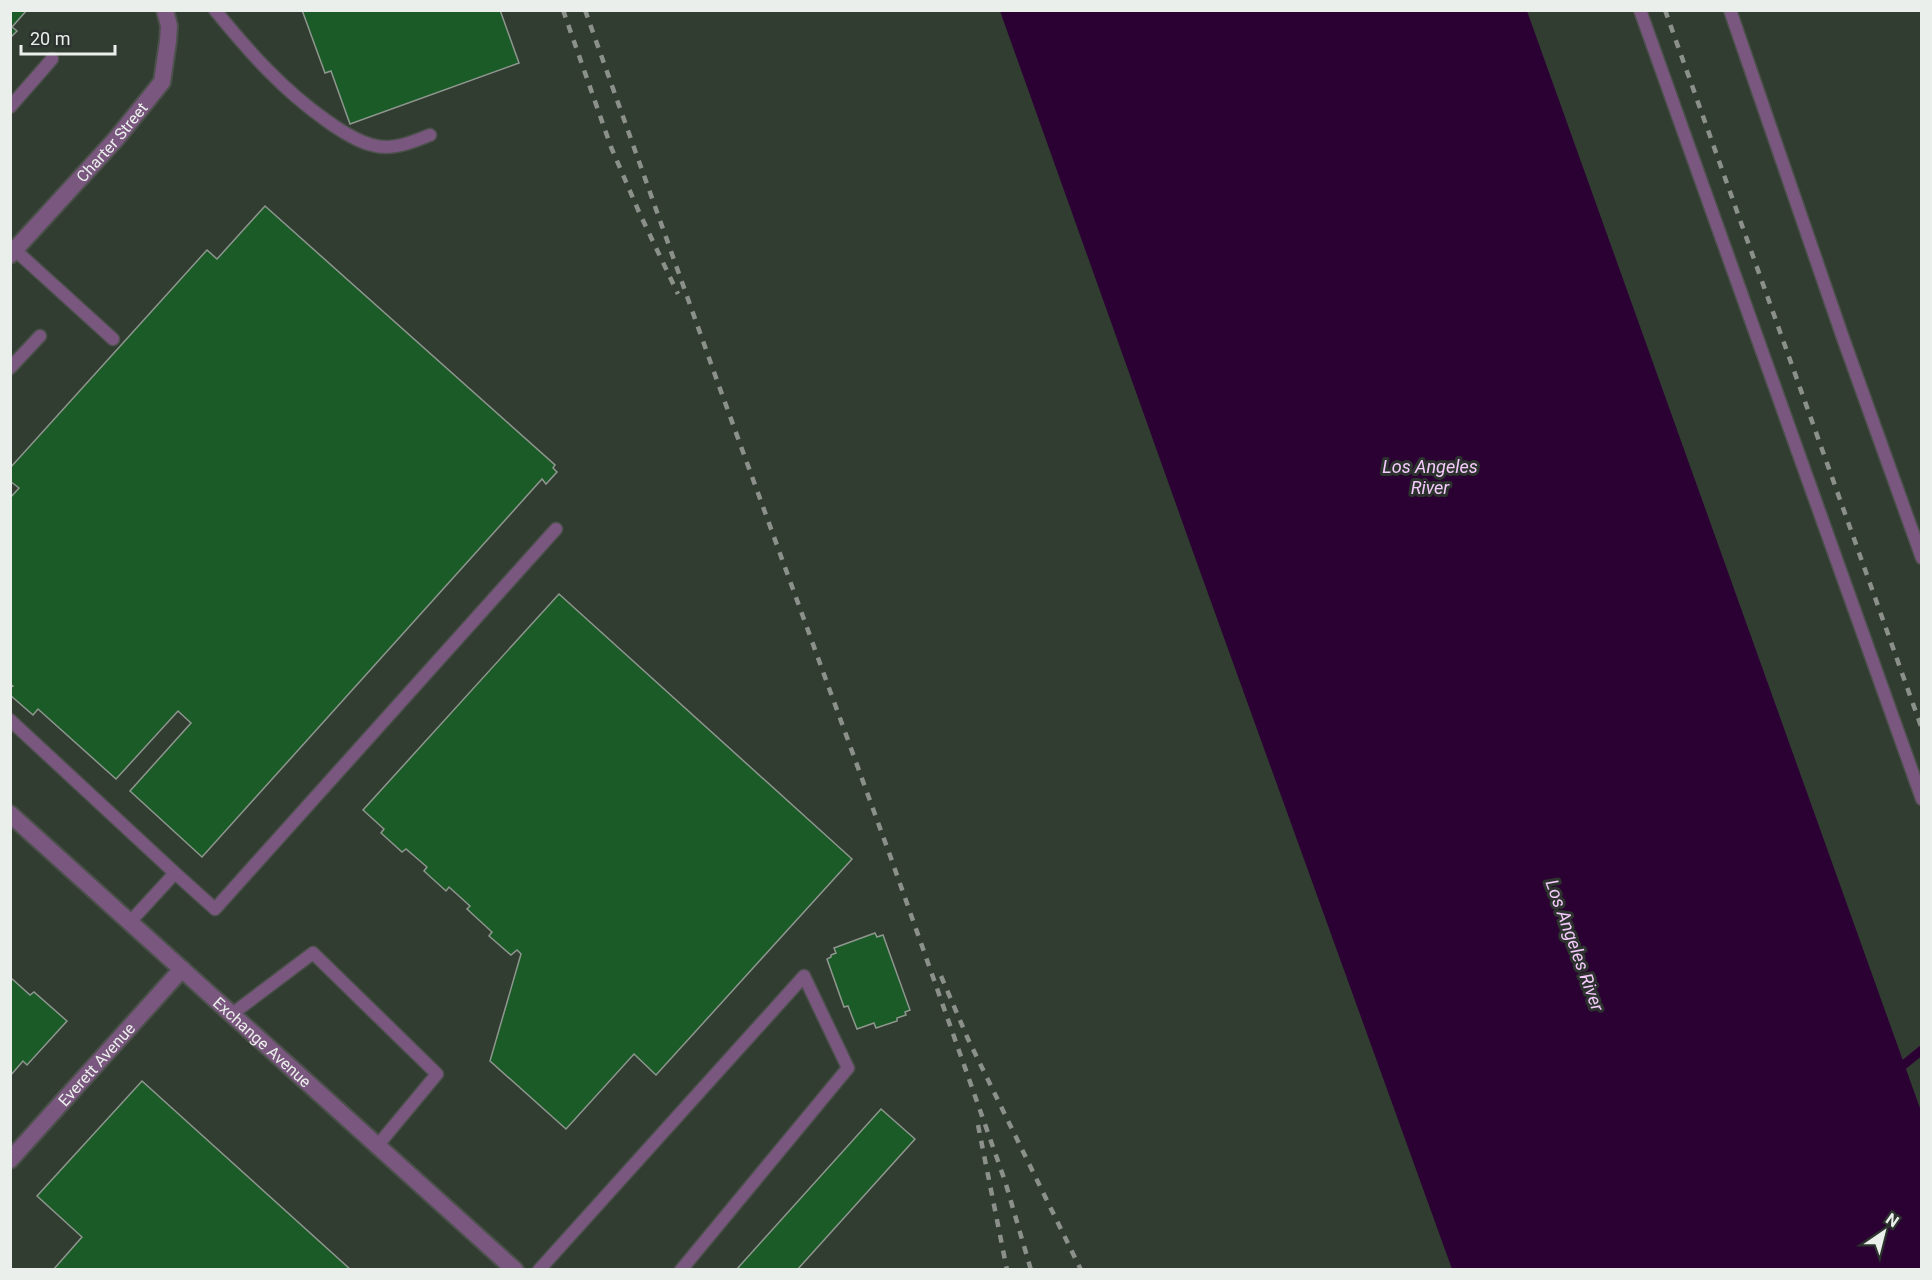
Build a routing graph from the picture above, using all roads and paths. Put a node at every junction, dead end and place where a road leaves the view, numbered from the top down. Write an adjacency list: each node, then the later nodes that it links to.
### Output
1 (165, 10): 8 (street, Charter Street)
2 (215, 10): 7 (lane)
3 (1640, 10): 15 (lane)
4 (1730, 10): 13 (lane)
5 (52, 59): 6 (lane)
6 (10, 107)
7 (430, 135)
8 (13, 253): 10 (lane)
9 (40, 336): 11 (lane)
10 (112, 339)
11 (10, 368)
12 (556, 529): 17 (lane)
13 (1922, 558)
14 (10, 720): 17 (lane)
15 (1922, 799)
16 (10, 814): 18 (street, Exchange Avenue)
17 (175, 873): 18 (lane)
18 (130, 922): 19 (street, Exchange Avenue)
19 (182, 969): 20 (street, Exchange Avenue); 22 (street, Everett Avenue)
20 (232, 1014): 21 (street, Exchange Avenue); 21 (lane)
21 (378, 1145): 23 (street, Exchange Avenue)
22 (10, 1160)
23 (515, 1269)
24 (539, 1269): 25 (lane)
25 (681, 1269)

